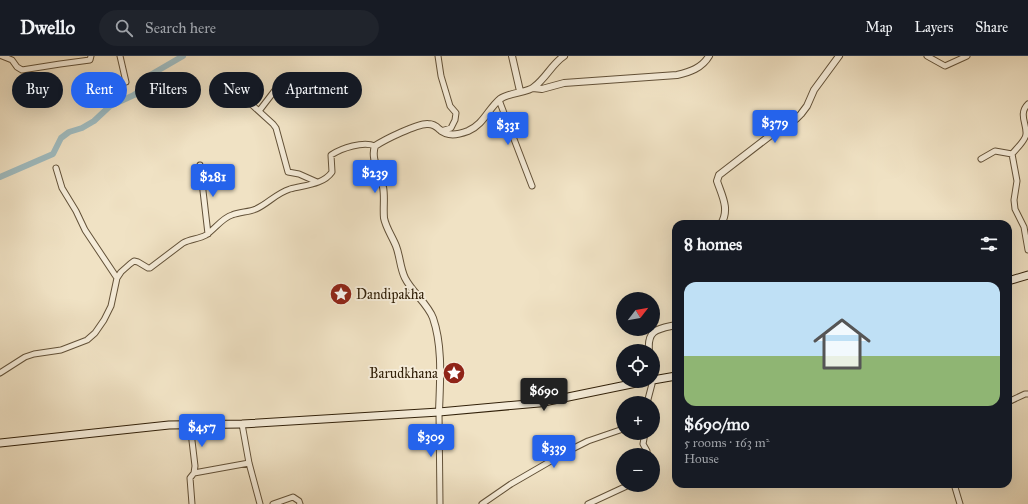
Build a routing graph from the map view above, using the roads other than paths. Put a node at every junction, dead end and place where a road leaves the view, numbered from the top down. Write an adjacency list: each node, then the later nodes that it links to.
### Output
1 (2, 56): 2 (street)
2 (91, 56)
3 (120, 56): 11 (street)
4 (438, 56): 19 (street)
5 (512, 56): 13 (street)
6 (564, 56): 12 (street)
7 (709, 56): 12 (street)
8 (839, 56): 27 (street)
9 (927, 56): 10 (street)
10 (967, 56)
11 (124, 72)
12 (533, 88): 13 (street)
13 (520, 92): 15 (street)
14 (272, 93): 18 (street)
15 (499, 100): 19 (street); 26 (street)
16 (1028, 104): 21 (street)
17 (256, 108): 18 (street)
18 (259, 111): 25 (street)
19 (441, 131): 20 (street)
20 (375, 146): 25 (street); 41 (street)
21 (1012, 154): 22 (street); 29 (street)
22 (981, 159)
23 (200, 165): 28 (street)
24 (56, 168): 31 (street)
25 (317, 182): 28 (street)
26 (532, 186)
27 (724, 220)
28 (208, 234): 31 (street)
29 (1028, 250)
30 (1028, 275): 32 (main road)
31 (116, 278): 35 (street)
32 (1012, 280)
33 (672, 325): 34 (street)
34 (649, 344)
35 (0, 373)
36 (672, 377): 37 (main road)
37 (660, 379)
38 (616, 387): 41 (main road)
39 (1028, 394): 40 (street)
40 (1012, 400)
41 (439, 412): 43 (main road); 54 (street)
42 (190, 424): 43 (main road); 45 (main road); 47 (street)
43 (242, 424): 46 (street)
44 (616, 431): 55 (street)
45 (0, 443)
46 (249, 463): 47 (street); 51 (street)
47 (194, 473): 50 (street)
48 (955, 488): 57 (street)
49 (616, 491): 56 (street)
50 (192, 504)
51 (260, 504)
52 (273, 504): 53 (street)
53 (300, 504)
54 (440, 504)
55 (482, 504)
56 (588, 504)
57 (960, 504)

